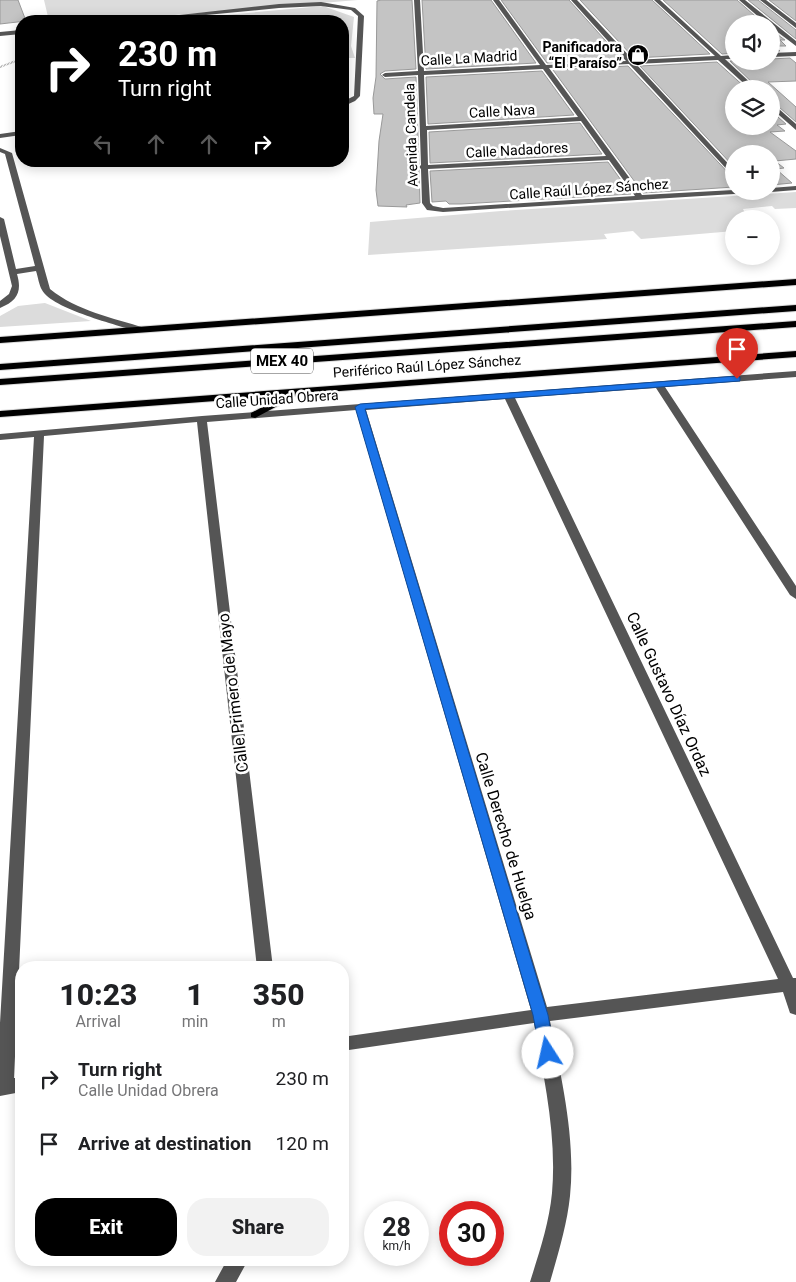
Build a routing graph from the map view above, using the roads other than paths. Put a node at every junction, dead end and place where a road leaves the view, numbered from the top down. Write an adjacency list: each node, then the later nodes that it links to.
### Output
1 (416, 0): 20 (street, Avenida Candela)
2 (496, 0): 19 (street)
3 (574, 0): 18 (street)
4 (658, 0): 16 (street)
5 (742, 0): 8 (street)
6 (763, 0): 9 (street)
7 (188, 15): 23 (street)
8 (760, 15)
9 (796, 26)
10 (780, 31): 13 (street)
11 (15, 33): 12 (street)
12 (0, 34)
13 (796, 44)
14 (796, 54): 15 (street)
15 (780, 55)
16 (722, 58): 17 (street, Calle La Madrid); 18 (street, Calle La Madrid); 22 (street)
17 (725, 58)
18 (631, 62): 19 (street, Calle La Madrid); 32 (street)
19 (545, 67): 20 (street, Calle La Madrid); 25 (street)
20 (422, 73): 21 (street, Calle La Madrid); 26 (street, Avenida Candela)
21 (385, 75)
22 (745, 80)
23 (349, 102)
24 (780, 113): 27 (street)
25 (583, 119): 26 (street, Calle Nava); 31 (street)
26 (422, 128): 33 (street, Avenida Candela)
27 (796, 128)
28 (15, 134): 29 (street)
29 (0, 136)
30 (6, 152): 40 (street)
31 (611, 158): 33 (street, Calle Nadadores); 37 (street)
32 (725, 166)
33 (423, 167): 38 (street, Avenida Candela)
34 (796, 188): 35 (street)
35 (780, 189)
36 (725, 193): 37 (street, Calle Raúl López Sánchez)
37 (640, 198): 38 (street, Calle Raúl López Sánchez)
38 (430, 208)
39 (0, 220): 41 (street)
40 (40, 268): 41 (street); 46 (street)
41 (13, 272): 43 (street)
42 (796, 282): 46 (main road)
43 (0, 305)
44 (796, 308): 49 (highway, Periférico Raúl López Sánchez / MEX 40)
45 (796, 324): 51 (highway, Periférico Raúl López Sánchez / MEX 40)
46 (142, 330): 47 (main road)
47 (0, 340)
48 (796, 354): 53 (main road, Periférico Raúl López Sánchez)
49 (0, 366)
50 (796, 374): 52 (street, Calle Unidad Obrera)
51 (0, 382)
52 (659, 385): 54 (street, Calle Unidad Obrera); 61 (street)
53 (300, 390): 56 (main road, Periférico Raúl López Sánchez); 57 (main road)
54 (509, 396): 55 (street, Calle Unidad Obrera); 63 (street, Calle Gustavo Díaz Ordaz)
55 (360, 407): 57 (street, Calle Unidad Obrera); 65 (street, Calle Derecho de Huelga)
56 (0, 414)
57 (255, 415): 58 (street, Calle Unidad Obrera)
58 (202, 419): 59 (street, Calle Unidad Obrera); 62 (street, Calle Primero de Mayo)
59 (39, 434): 60 (street, Calle Unidad Obrera); 67 (street)
60 (0, 437)
61 (796, 595)
62 (264, 961)
63 (792, 984): 64 (street, Calle Gustavo Díaz Ordaz); 65 (street)
64 (796, 1008)
65 (541, 1015): 66 (street); 70 (street, Calle Derecho de Huelga)
66 (349, 1043)
67 (9, 1087)
68 (234, 1266): 69 (street)
69 (224, 1282)
70 (540, 1282)

